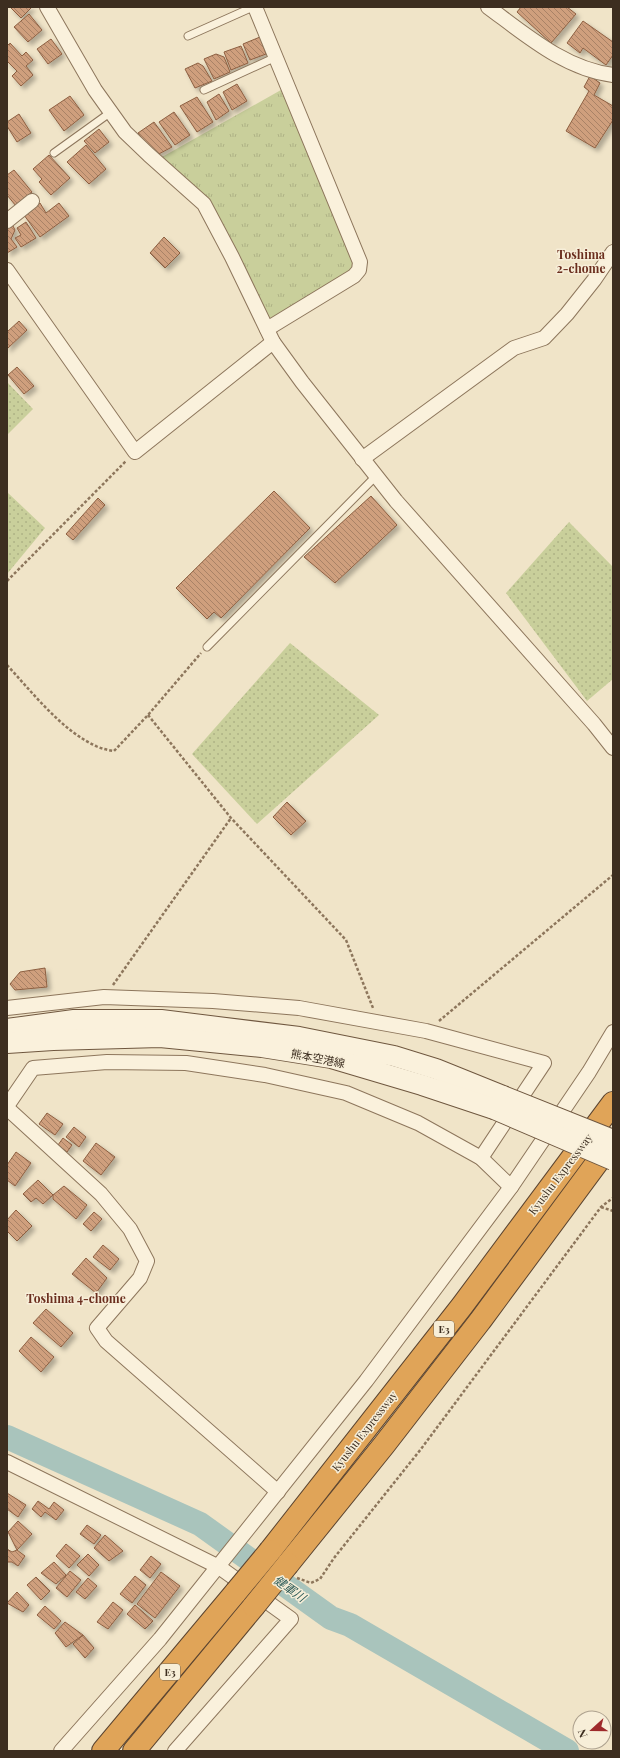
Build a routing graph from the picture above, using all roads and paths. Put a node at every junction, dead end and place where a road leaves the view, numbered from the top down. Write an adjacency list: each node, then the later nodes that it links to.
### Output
1 (47, 7): 8 (street)
2 (254, 7): 4 (lane); 5 (street)
3 (488, 7): 6 (street)
4 (188, 36)
5 (276, 56): 7 (lane); 14 (street)
6 (613, 75)
7 (204, 90)
8 (111, 112): 9 (lane); 14 (street)
9 (54, 153)
10 (32, 201): 11 (street)
11 (7, 221)
12 (613, 252): 17 (street)
13 (7, 270): 16 (street)
14 (266, 329): 15 (street)
15 (273, 342): 16 (street); 17 (street)
16 (135, 452): 19 (path)
17 (362, 458): 18 (street)
18 (376, 476): 20 (lane); 23 (street)
19 (7, 581)
20 (207, 647): 22 (path)
21 (7, 665): 22 (path)
22 (148, 715): 24 (path)
23 (613, 748)
24 (230, 818): 26 (path); 28 (path)
25 (613, 875): 30 (path)
26 (104, 997): 27 (street); 28 (street)
27 (7, 1008)
28 (379, 1023): 30 (street)
29 (7, 1029): 33 (main road, 熊本空港線)
30 (426, 1031): 37 (street)
31 (613, 1032): 39 (street)
32 (7, 1043): 33 (main road, 熊本空港線)
33 (498, 1103): 36 (main road, 熊本空港線, bridge); 38 (main road, 熊本空港線, bridge)
34 (613, 1103): 48 (highway, Kyushu Expressway / E3, bridge)
35 (7, 1107): 37 (street); 44 (street)
36 (613, 1140): 46 (highway, Kyushu Expressway / E3)
37 (480, 1158): 39 (street)
38 (613, 1160)
39 (511, 1187): 44 (street)
40 (613, 1198): 41 (path)
41 (601, 1207): 42 (path); 46 (path)
42 (613, 1211)
43 (7, 1462): 45 (street)
44 (278, 1492): 45 (street)
45 (219, 1567): 47 (street); 50 (street)
46 (290, 1570): 49 (highway, Kyushu Expressway / E3, bridge)
47 (61, 1751)
48 (103, 1751)
49 (134, 1751)
50 (175, 1751)

